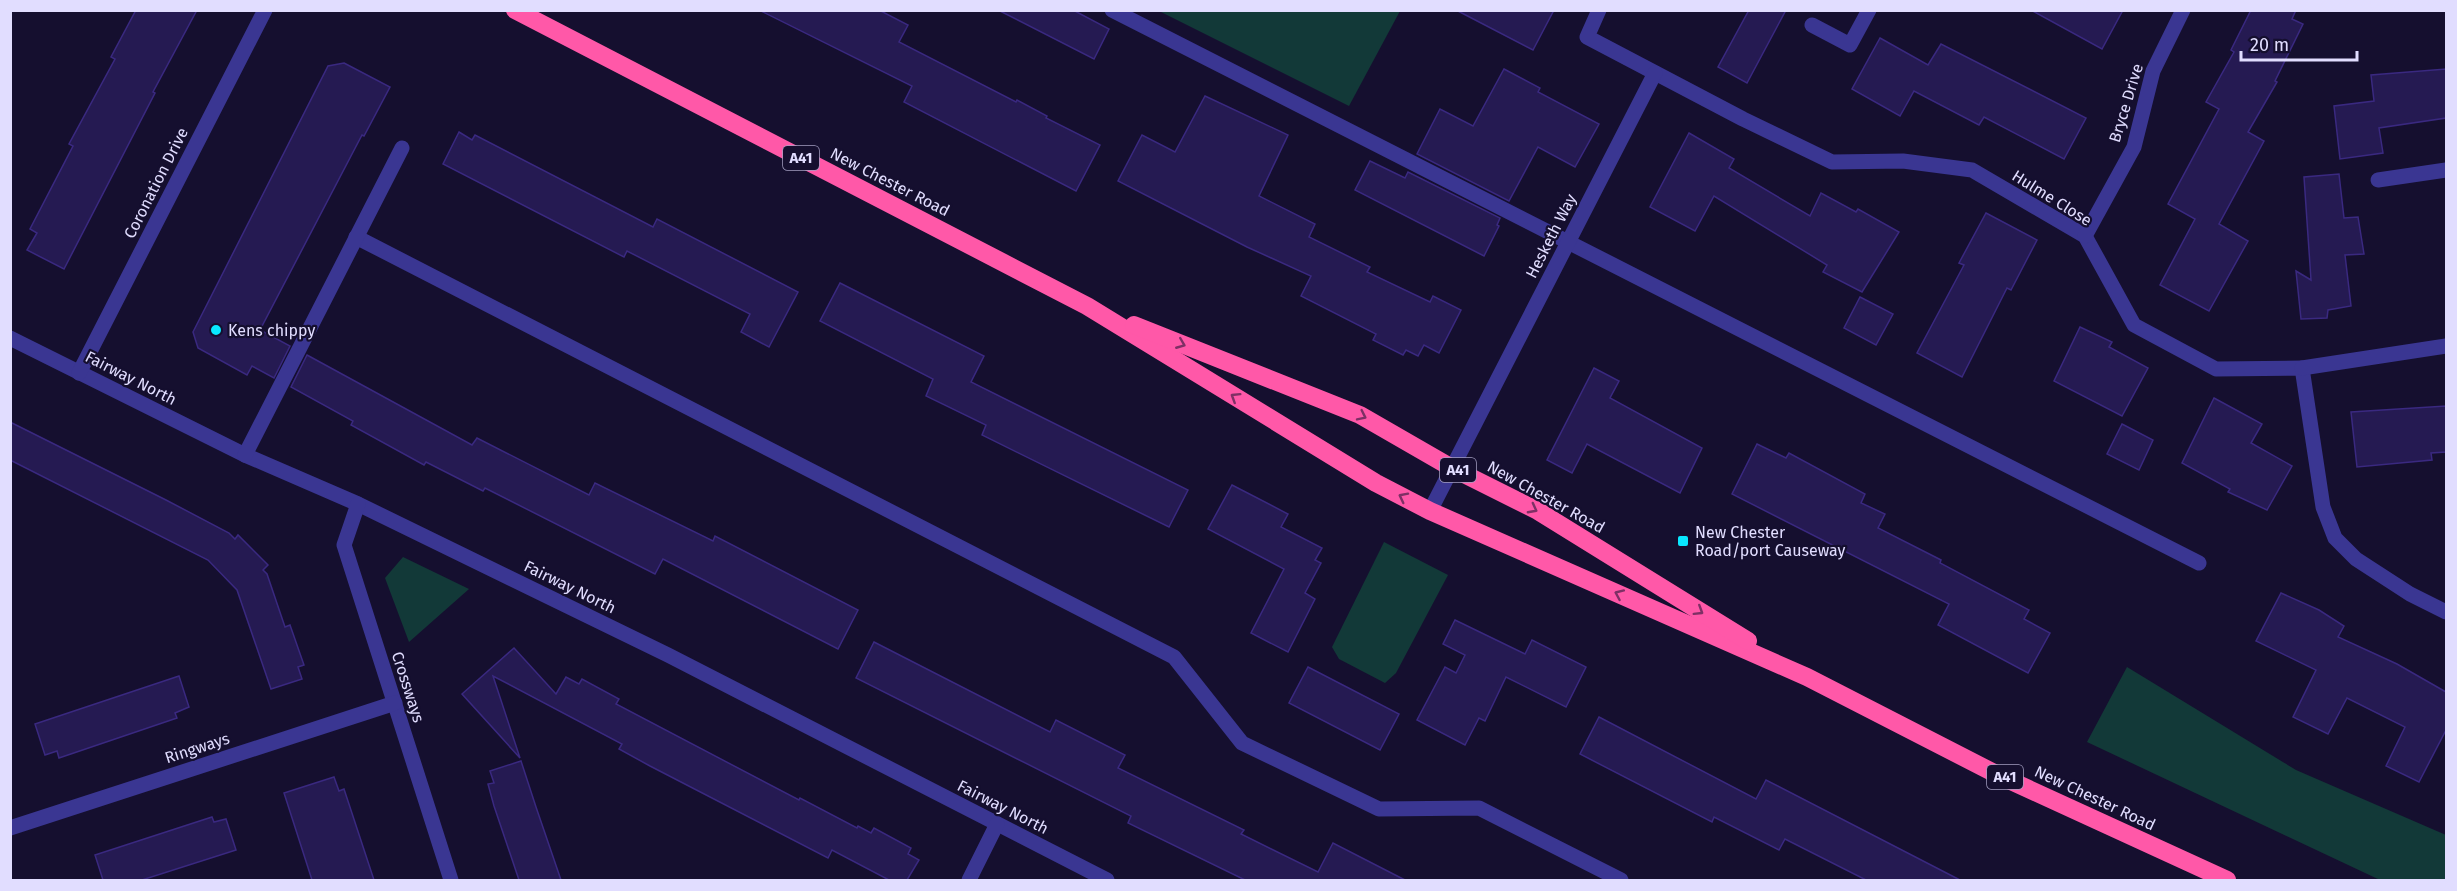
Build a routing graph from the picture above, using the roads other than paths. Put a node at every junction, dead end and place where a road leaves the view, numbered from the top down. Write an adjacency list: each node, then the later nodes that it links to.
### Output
1 (265, 10): 19 (street, Coronation Drive)
2 (514, 10): 15 (highway, New Chester Road / A41)
3 (1112, 10): 14 (street)
4 (1599, 10): 8 (street)
5 (1869, 10): 7 (street)
6 (2183, 10): 12 (street, Bryce Drive)
7 (1812, 25)
8 (1655, 73): 12 (street, Hulme Close); 14 (street, Hesketh Way)
9 (402, 148): 13 (street)
10 (2446, 170): 11 (street)
11 (2378, 180)
12 (2085, 236): 18 (street, Hulme Close)
13 (356, 237): 20 (street); 34 (street)
14 (1568, 242): 21 (street, Hesketh Way); 24 (street)
15 (1088, 306): 21 (highway, New Chester Road / A41, one-way to 21); 23 (highway, New Chester Road / A41, one-way to 15)
16 (10, 338): 19 (street, Fairway North)
17 (2446, 346): 18 (street, Hulme Close)
18 (2302, 368): 25 (street)
19 (79, 373): 20 (street, Fairway North)
20 (244, 455): 22 (street, Fairway North)
21 (1452, 468): 23 (street, Hesketh Way); 26 (highway, New Chester Road / A41, one-way to 26)
22 (358, 504): 27 (street, Crossways); 28 (street, Fairway North)
23 (1430, 511): 26 (highway, New Chester Road / A41, one-way to 23)
24 (2199, 563)
25 (2446, 612)
26 (1807, 677): 30 (highway, New Chester Road / A41)
27 (395, 703): 29 (street, Ringways); 31 (street, Crossways)
28 (997, 824): 32 (street); 33 (street, Fairway North)
29 (10, 828)
30 (2214, 876): 35 (highway, New Chester Road / A41)
31 (451, 880)
32 (969, 880)
33 (1107, 880)
34 (1621, 880)
35 (2227, 880)

